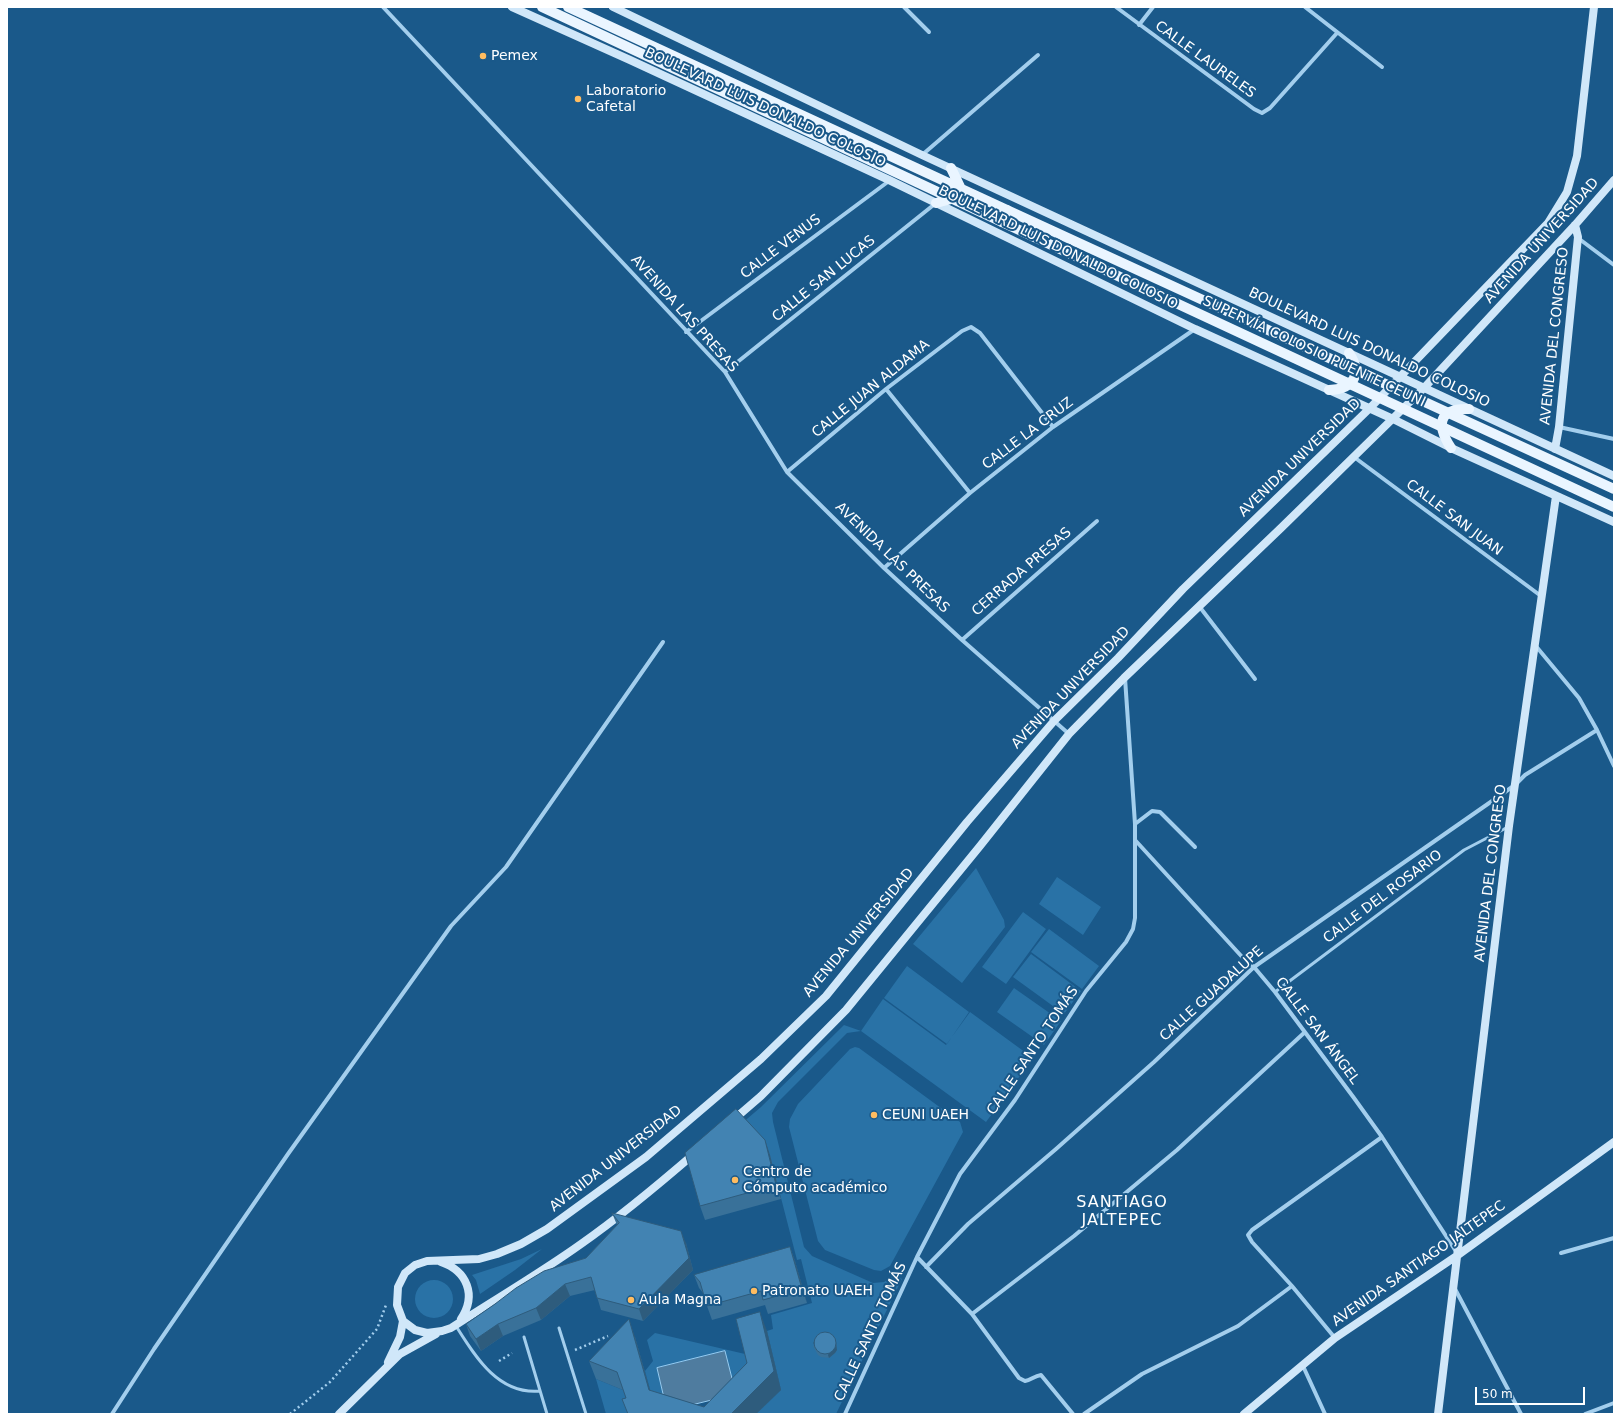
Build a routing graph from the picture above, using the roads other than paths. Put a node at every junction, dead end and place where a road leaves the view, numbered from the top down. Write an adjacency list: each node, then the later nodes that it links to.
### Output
1 (383, 7): 27 (street, AVENIDA LAS PRESAS)
2 (512, 7): 18 (street, BOULEVARD LUIS DONALDO COLOSIO)
3 (542, 7): 21 (main road, SUPERVÍA COLOSIO PUENTE CEUNI)
4 (568, 7): 20 (main road, SUPERVÍA COLOSIO PUENTE CEUNI)
5 (614, 7): 16 (street, BOULEVARD LUIS DONALDO COLOSIO)
6 (904, 7): 12 (street)
7 (1116, 7): 11 (street, CALLE LAURELES)
8 (1153, 7): 11 (street)
9 (1305, 7): 13 (street)
10 (1594, 7): 30 (street, AVENIDA UNIVERSIDAD)
11 (1139, 25): 13 (street, CALLE LAURELES)
12 (929, 32)
13 (1336, 33): 15 (street)
14 (1038, 55): 16 (street)
15 (1382, 68)
16 (922, 154): 17 (street, BOULEVARD LUIS DONALDO COLOSIO)
17 (951, 168): 20 (main road); 28 (street, BOULEVARD LUIS DONALDO COLOSIO)
18 (889, 180): 22 (street, BOULEVARD LUIS DONALDO COLOSIO); 27 (street, CALLE VENUS)
19 (1614, 180): 23 (street, AVENIDA UNIVERSIDAD)
20 (961, 189): 45 (main road, SUPERVÍA COLOSIO PUENTE CEUNI, bridge)
21 (955, 198): 22 (main road); 48 (main road, SUPERVÍA COLOSIO PUENTE CEUNI, bridge)
22 (936, 203): 26 (street, BOULEVARD LUIS DONALDO COLOSIO); 29 (street, CALLE SAN LUCAS)
23 (1575, 225): 24 (street, AVENIDA DEL CONGRESO); 31 (street, AVENIDA UNIVERSIDAD)
24 (1578, 238): 25 (street); 38 (street, AVENIDA DEL CONGRESO)
25 (1614, 265)
26 (1195, 329): 33 (street, BOULEVARD LUIS DONALDO COLOSIO); 37 (street, CALLE LA CRUZ)
27 (686, 332): 29 (street, AVENIDA LAS PRESAS)
28 (1349, 353): 30 (street, BOULEVARD LUIS DONALDO COLOSIO); 33 (main road)
29 (725, 372): 43 (street, AVENIDA LAS PRESAS)
30 (1400, 377): 31 (street, BOULEVARD LUIS DONALDO COLOSIO); 34 (street, AVENIDA UNIVERSIDAD)
31 (1424, 388): 35 (street, BOULEVARD LUIS DONALDO COLOSIO); 36 (street, AVENIDA UNIVERSIDAD)
32 (886, 389): 37 (street, CALLE JUAN ALDAMA); 43 (street, CALLE JUAN ALDAMA); 46 (street)
33 (1329, 390): 34 (street, BOULEVARD LUIS DONALDO COLOSIO)
34 (1370, 408): 36 (street, BOULEVARD LUIS DONALDO COLOSIO); 59 (street, AVENIDA UNIVERSIDAD)
35 (1469, 409): 40 (main road); 41 (street, BOULEVARD LUIS DONALDO COLOSIO)
36 (1393, 419): 40 (street, BOULEVARD LUIS DONALDO COLOSIO); 42 (street, AVENIDA UNIVERSIDAD)
37 (1053, 426): 46 (street, CALLE LA CRUZ)
38 (1559, 427): 39 (street); 41 (street, AVENIDA DEL CONGRESO)
39 (1614, 439)
40 (1451, 448): 47 (street, BOULEVARD LUIS DONALDO COLOSIO)
41 (1555, 449): 44 (street, BOULEVARD LUIS DONALDO COLOSIO)
42 (1354, 457): 52 (street, CALLE SAN JUAN); 53 (street, AVENIDA UNIVERSIDAD)
43 (787, 472): 51 (street, AVENIDA LAS PRESAS)
44 (1614, 476)
45 (1614, 489)
46 (970, 493): 51 (street, CALLE LA CRUZ)
47 (1556, 496): 50 (street, BOULEVARD LUIS DONALDO COLOSIO); 52 (street, AVENIDA DEL CONGRESO)
48 (1614, 507)
49 (1097, 521): 54 (street, CERRADA PRESAS)
50 (1614, 522)
51 (884, 568): 54 (street, AVENIDA LAS PRESAS)
52 (1541, 596): 56 (street, AVENIDA DEL CONGRESO)
53 (1199, 606): 57 (street, AVENIDA UNIVERSIDAD); 58 (street)
54 (962, 640): 59 (street, AVENIDA LAS PRESAS)
55 (663, 642): 94 (street)
56 (1535, 646): 60 (street); 63 (street, AVENIDA DEL CONGRESO)
57 (1124, 678): 61 (street, AVENIDA UNIVERSIDAD); 64 (street, CALLE SANTO TOMÁS)
58 (1255, 679)
59 (1054, 720): 61 (street, AVENIDA LAS PRESAS); 79 (street, AVENIDA UNIVERSIDAD)
60 (1597, 730): 62 (street); 63 (street, CALLE GUADALUPE)
61 (1069, 734): 71 (street, AVENIDA UNIVERSIDAD)
62 (1614, 766)
63 (1515, 785): 65 (street, AVENIDA DEL CONGRESO); 68 (street, CALLE GUADALUPE)
64 (1135, 824): 66 (street, CALLE SANTO TOMÁS); 67 (street)
65 (1509, 826): 69 (lane, CALLE DEL ROSARIO); 77 (street, AVENIDA DEL CONGRESO)
66 (1134, 839): 68 (street, CALLE SAN ÁNGEL); 78 (street, CALLE SANTO TOMÁS)
67 (1194, 847)
68 (1254, 967): 69 (street, CALLE SAN ÁNGEL); 80 (street, CALLE GUADALUPE)
69 (1275, 992): 70 (street, CALLE SAN ÁNGEL)
70 (1305, 1032): 72 (street, CALLE SAN ÁNGEL); 83 (street)
71 (725, 1127)
72 (1382, 1137): 77 (street, CALLE SAN ÁNGEL); 81 (street)
73 (1614, 1142): 77 (street, AVENIDA SANTIAGO JALTEPEC)
74 (701, 1147): 85 (street, AVENIDA UNIVERSIDAD)
75 (1614, 1238): 76 (street)
76 (1561, 1253)
77 (1458, 1255): 82 (street, AVENIDA DEL CONGRESO); 89 (street, AVENIDA SANTIAGO JALTEPEC)
78 (917, 1257): 80 (street); 98 (street, CALLE SANTO TOMÁS)
79 (437, 1261): 84 (street, AVENIDA UNIVERSIDAD); 85 (street)
80 (926, 1267): 83 (street)
81 (1292, 1286): 89 (street); 100 (street)
82 (1454, 1287): 103 (street, AVENIDA DEL CONGRESO); 104 (street)
83 (972, 1314): 99 (street)
84 (403, 1321): 87 (street, AVENIDA UNIVERSIDAD); 91 (street, AVENIDA UNIVERSIDAD)
85 (457, 1323): 87 (street, AVENIDA UNIVERSIDAD); 92 (lane)
86 (559, 1328): 97 (lane)
87 (442, 1332): 91 (street, AVENIDA UNIVERSIDAD)
88 (524, 1338): 92 (lane)
89 (1335, 1338): 90 (street, AVENIDA SANTIAGO JALTEPEC)
90 (1303, 1366): 101 (street, AVENIDA SANTIAGO JALTEPEC); 102 (street)
91 (382, 1371): 95 (street, AVENIDA UNIVERSIDAD)
92 (540, 1391): 96 (lane)
93 (1614, 1403): 105 (street)
94 (112, 1414)
95 (339, 1414)
96 (547, 1414)
97 (586, 1414)
98 (845, 1414)
99 (1073, 1414)
100 (1084, 1414)
101 (1244, 1414)
102 (1325, 1414)
103 (1438, 1414)
104 (1521, 1414)
105 (1585, 1414)

